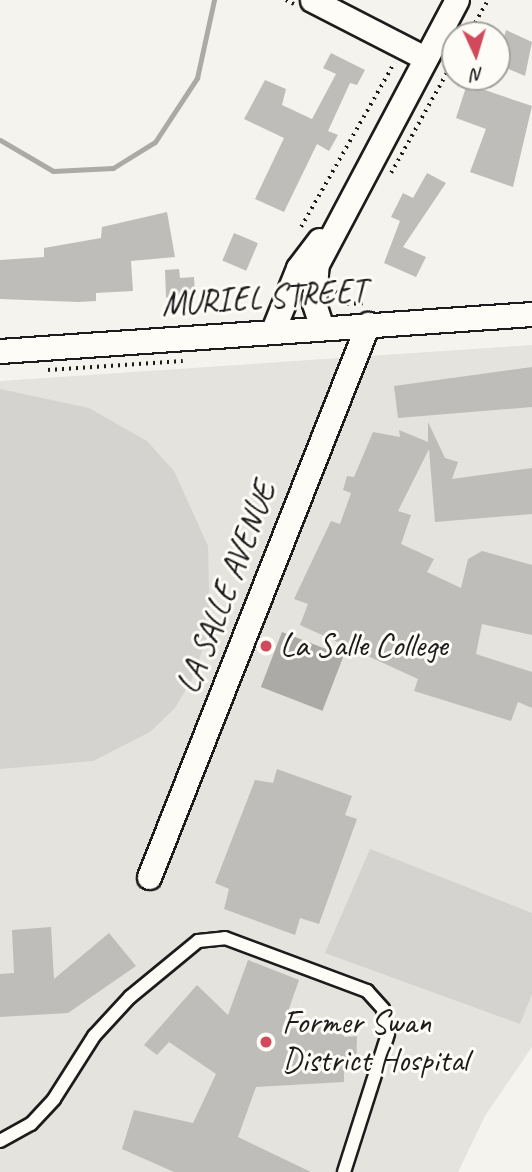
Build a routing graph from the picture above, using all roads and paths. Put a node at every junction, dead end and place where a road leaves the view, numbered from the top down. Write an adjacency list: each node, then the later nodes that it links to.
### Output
1 (286, 0): 4 (path)
2 (457, 0): 7 (street)
3 (488, 0): 5 (path)
4 (305, 3): 7 (street)
5 (476, 21)
6 (385, 51): 11 (path)
7 (423, 57): 10 (street)
8 (441, 83): 9 (path)
9 (389, 177)
10 (344, 207): 15 (street); 16 (street)
11 (298, 232)
12 (329, 283): 13 (path)
13 (369, 313): 14 (street, MURIEL STREET); 15 (street, MURIEL STREET); 18 (street, LA SALLE AVENUE)
14 (532, 314)
15 (321, 325): 16 (street, MURIEL STREET)
16 (273, 330): 17 (street, MURIEL STREET)
17 (0, 351)
18 (149, 877)
19 (0, 1141): 20 (lane)
20 (344, 1172)

